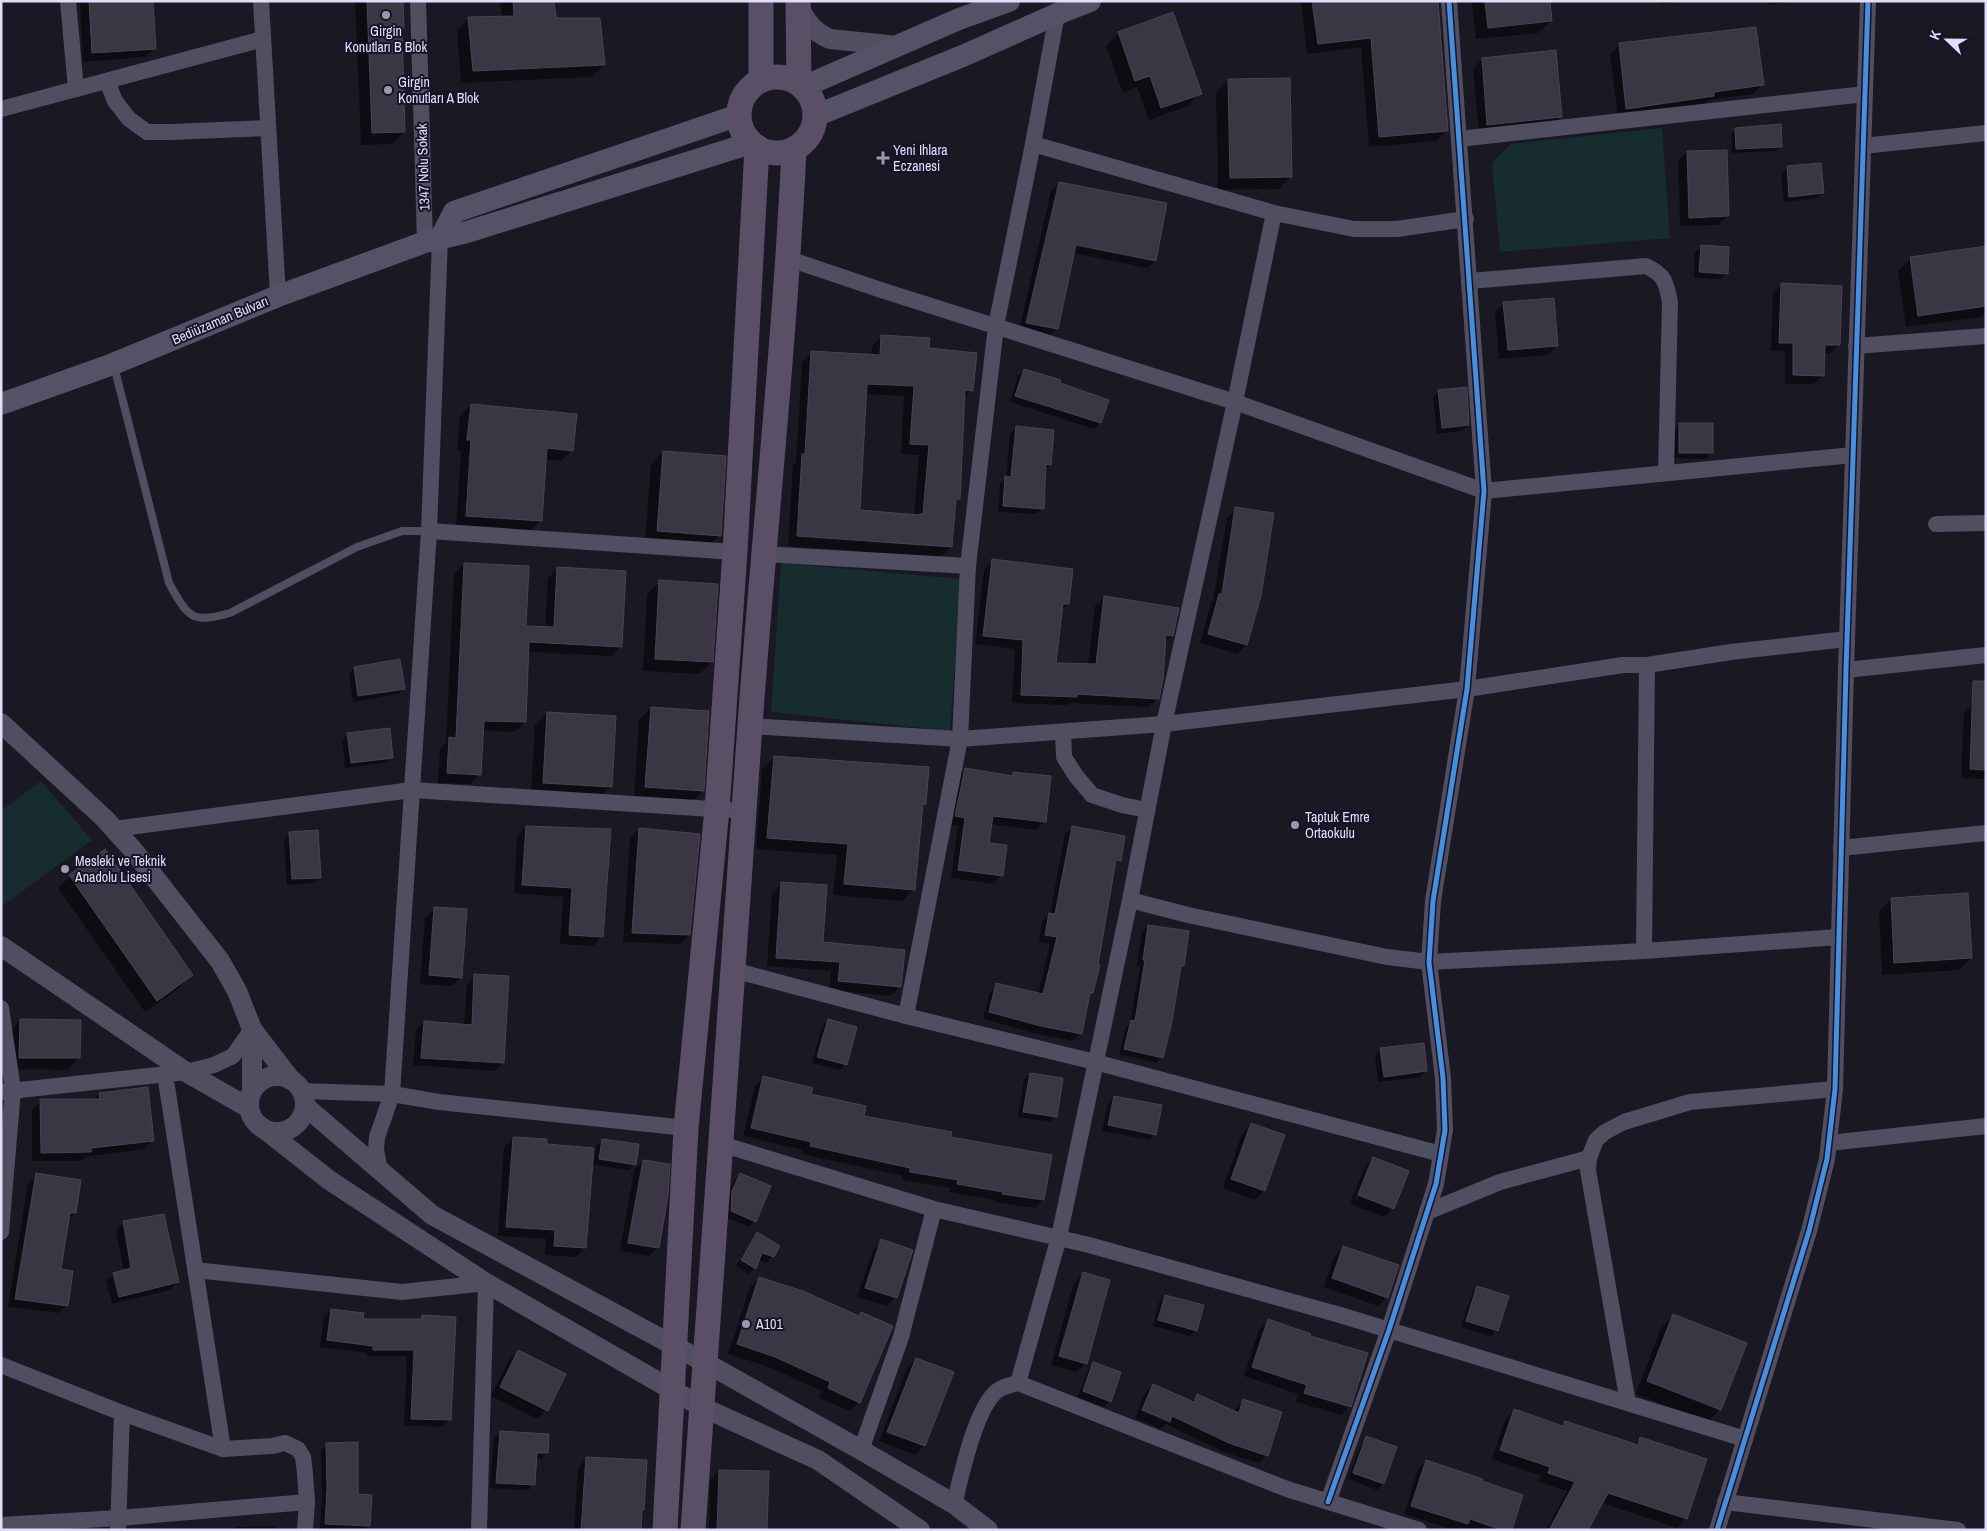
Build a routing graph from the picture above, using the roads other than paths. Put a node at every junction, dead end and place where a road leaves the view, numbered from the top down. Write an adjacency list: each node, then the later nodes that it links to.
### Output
1 (68, 1): 16 (street)
2 (261, 1): 11 (street)
3 (418, 1): 30 (street, 1347 Nolu Sokak)
4 (761, 1): 13 (main road)
5 (1010, 1): 12 (main road)
6 (1090, 1): 10 (main road)
7 (1448, 1): 23 (street)
8 (1868, 1): 17 (street)
9 (798, 3): 12 (street); 15 (main road)
10 (1058, 14): 20 (main road); 24 (street)
11 (263, 39): 14 (street); 21 (street)
12 (898, 46): 15 (main road)
13 (761, 80): 15 (main road); 19 (main road)
14 (107, 81): 16 (street); 21 (street)
15 (801, 85): 20 (main road)
16 (76, 89): 18 (street)
17 (1865, 94): 23 (street); 26 (street)
18 (1, 109)
19 (739, 116): 25 (main road); 30 (main road)
20 (816, 116): 27 (main road)
21 (268, 128): 33 (street)
22 (1986, 133): 26 (street)
23 (1459, 138): 29 (street)
24 (1034, 144): 28 (street); 34 (street)
25 (754, 145): 27 (main road); 30 (main road, Bediüzaman Bulvarı); 46 (main road)
26 (1863, 146): 36 (street)
27 (794, 149): 31 (main road)
28 (1274, 213): 29 (street); 38 (street)
29 (1466, 219): 32 (street)
30 (432, 240): 33 (main road, Bediüzaman Bulvarı); 45 (street, 1347 Nolu Sokak)
31 (789, 259): 34 (street); 47 (main road)
32 (1470, 281): 41 (street); 42 (street)
33 (278, 296): 37 (main road, Bediüzaman Bulvarı)
34 (996, 326): 38 (street); 48 (street)
35 (1986, 336): 36 (street)
36 (1856, 346): 40 (street)
37 (113, 364): 39 (main road, Bediüzaman Bulvarı); 45 (lane)
38 (1235, 402): 42 (street); 55 (street)
39 (1, 404)
40 (1853, 455): 41 (street); 49 (street)
41 (1666, 473): 42 (street)
42 (1484, 491): 53 (street)
43 (1986, 523): 44 (street)
44 (1936, 524)
45 (429, 531): 46 (street); 59 (street, 1347 Nolu Sokak)
46 (735, 552): 60 (main road)
47 (763, 554): 48 (street); 56 (main road)
48 (968, 566): 58 (street)
49 (1847, 639): 51 (street); 52 (street)
50 (1986, 655): 52 (street)
51 (1646, 664): 53 (street); 69 (street)
52 (1846, 670): 65 (street)
53 (1466, 689): 55 (street); 70 (street)
54 (1, 723): 63 (street)
55 (1164, 724): 57 (street); 61 (street)
56 (750, 726): 58 (street); 62 (main road)
57 (1063, 732): 58 (street); 61 (street)
58 (960, 739): 73 (street)
59 (412, 790): 60 (street); 63 (street); 81 (street, 1347 Nolu Sokak)
60 (717, 809): 62 (street); 85 (main road)
61 (1147, 810): 66 (street)
62 (744, 812): 71 (main road)
63 (114, 829): 74 (street)
64 (1986, 833): 65 (street)
65 (1841, 848): 67 (street)
66 (1130, 900): 70 (street); 75 (street)
67 (1839, 937): 69 (street); 78 (street)
68 (1, 946): 76 (street)
69 (1644, 951): 70 (street)
70 (1429, 962): 88 (street)
71 (733, 970): 73 (street); 87 (main road)
72 (1, 1008): 79 (street)
73 (906, 1016): 75 (street)
74 (252, 1029): 76 (street); 80 (street); 82 (street)
75 (1095, 1062): 88 (street); 94 (street)
76 (186, 1072): 77 (street); 82 (street)
77 (165, 1074): 79 (street); 95 (street)
78 (1835, 1089): 86 (street); 89 (street)
79 (7, 1091): 93 (street)
80 (299, 1092): 81 (street); 82 (street); 84 (street); 90 (street)
81 (392, 1094): 85 (street); 90 (street, 1347 Nolu Sokak)
82 (251, 1099): 84 (street)
83 (1986, 1126): 86 (street)
84 (263, 1128): 96 (street)
85 (686, 1128): 98 (main road)
86 (1829, 1143): 106 (street)
87 (720, 1144): 91 (street); 99 (main road)
88 (1441, 1154): 92 (street)
89 (1589, 1158): 92 (street); 103 (street)
90 (380, 1171): 98 (street)
91 (934, 1209): 94 (street); 108 (street)
92 (1427, 1212): 97 (street)
93 (1, 1232)
94 (1058, 1237): 97 (street); 101 (street)
95 (195, 1270): 96 (street); 107 (street)
96 (486, 1282): 102 (street); 117 (street)
97 (1389, 1330): 103 (street); 110 (street)
98 (675, 1347): 99 (street); 102 (main road)
99 (706, 1364): 104 (main road); 108 (street)
100 (1, 1365): 105 (street)
101 (1018, 1383): 110 (street); 112 (street)
102 (672, 1390): 104 (street); 118 (main road)
103 (1628, 1403): 106 (street)
104 (702, 1407): 119 (main road); 120 (street)
105 (122, 1413): 107 (street); 113 (street)
106 (1745, 1439): 111 (street)
107 (223, 1449): 109 (street)
108 (861, 1450): 112 (street)
109 (307, 1502): 113 (street); 116 (street)
110 (1328, 1502): 122 (street)
111 (1725, 1502): 115 (street); 123 (street)
112 (954, 1504): 121 (street)
113 (118, 1524): 114 (street)
114 (1, 1525)
115 (1917, 1527): 124 (street)
116 (305, 1530)
117 (479, 1530)
118 (665, 1530)
119 (693, 1530)
120 (920, 1530)
121 (988, 1530)
122 (1419, 1530)
123 (1717, 1530)
124 (1958, 1530)

